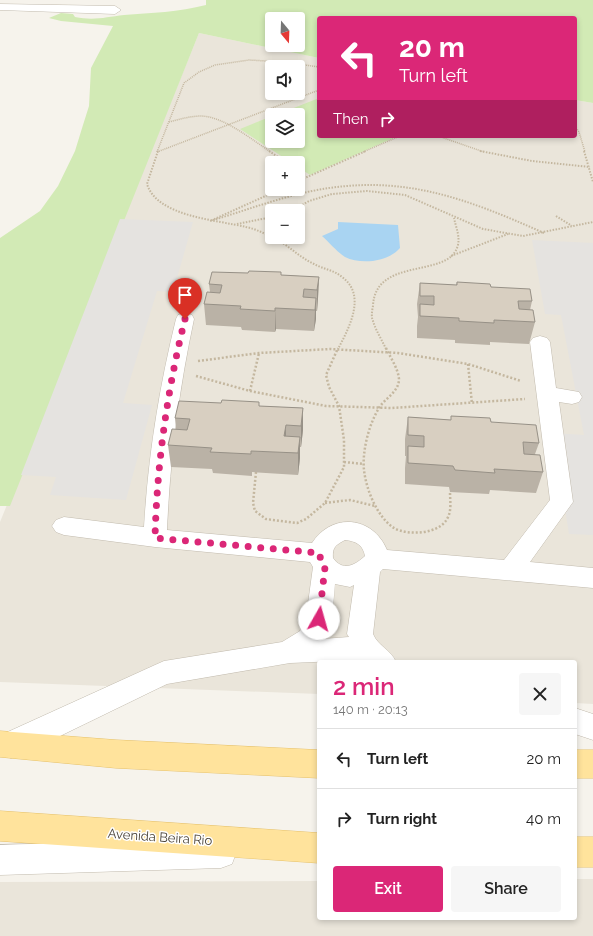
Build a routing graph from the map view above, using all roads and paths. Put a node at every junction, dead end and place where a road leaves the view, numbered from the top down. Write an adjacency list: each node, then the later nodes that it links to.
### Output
1 (0, 7): 2 (street)
2 (116, 10)
3 (317, 67): 5 (path)
4 (317, 91): 6 (path)
5 (169, 122): 6 (path); 10 (path)
6 (227, 126): 10 (path); 11 (path)
7 (577, 129): 12 (path)
8 (396, 138): 13 (path)
9 (444, 138): 12 (path)
10 (157, 153): 20 (path)
11 (276, 156)
12 (590, 167): 14 (path)
13 (305, 179)
14 (593, 182)
15 (265, 196): 20 (path)
16 (304, 204): 18 (path)
17 (556, 216): 23 (path)
18 (454, 218): 26 (path); 28 (path)
19 (265, 219): 22 (path)
20 (210, 221): 22 (path); 24 (path)
21 (593, 222): 23 (path)
22 (235, 225): 25 (path)
23 (573, 227): 24 (path)
24 (544, 233): 26 (path)
25 (265, 234)
26 (509, 234): 28 (path)
27 (284, 244): 31 (path)
28 (450, 257): 33 (path)
29 (185, 319): 35 (street)
30 (540, 342): 37 (street)
31 (337, 349): 32 (path); 33 (path); 40 (path)
32 (259, 353): 35 (path); 36 (path)
33 (388, 353): 34 (path); 41 (path)
34 (468, 364): 37 (path); 39 (path)
35 (173, 367): 36 (path); 49 (street)
36 (250, 391): 40 (path)
37 (547, 393): 38 (street); 39 (path); 52 (street)
38 (572, 397)
39 (472, 404): 41 (path)
40 (339, 406): 41 (path); 42 (path)
41 (379, 408): 43 (path)
42 (344, 462): 43 (path); 46 (path)
43 (364, 464): 47 (path)
44 (256, 472): 46 (path)
45 (450, 492): 47 (path)
46 (325, 503): 47 (path)
47 (375, 506)
48 (64, 526): 49 (street)
49 (155, 538): 50 (street)
50 (322, 560): 51 (street); 51 (street); 54 (street)
51 (373, 565): 52 (street); 55 (street)
52 (511, 570): 53 (street)
53 (593, 578)
54 (287, 652): 55 (street); 58 (street)
55 (375, 655)
56 (577, 722): 57 (street)
57 (593, 726)
58 (6, 744): 59 (main road)
59 (317, 764)
60 (577, 764): 61 (main road)
61 (593, 764)
62 (0, 826): 63 (main road, Avenida Beira Rio)
63 (317, 849)
64 (317, 849): 67 (street)
65 (577, 852): 66 (main road)
66 (593, 852)
67 (0, 860)

